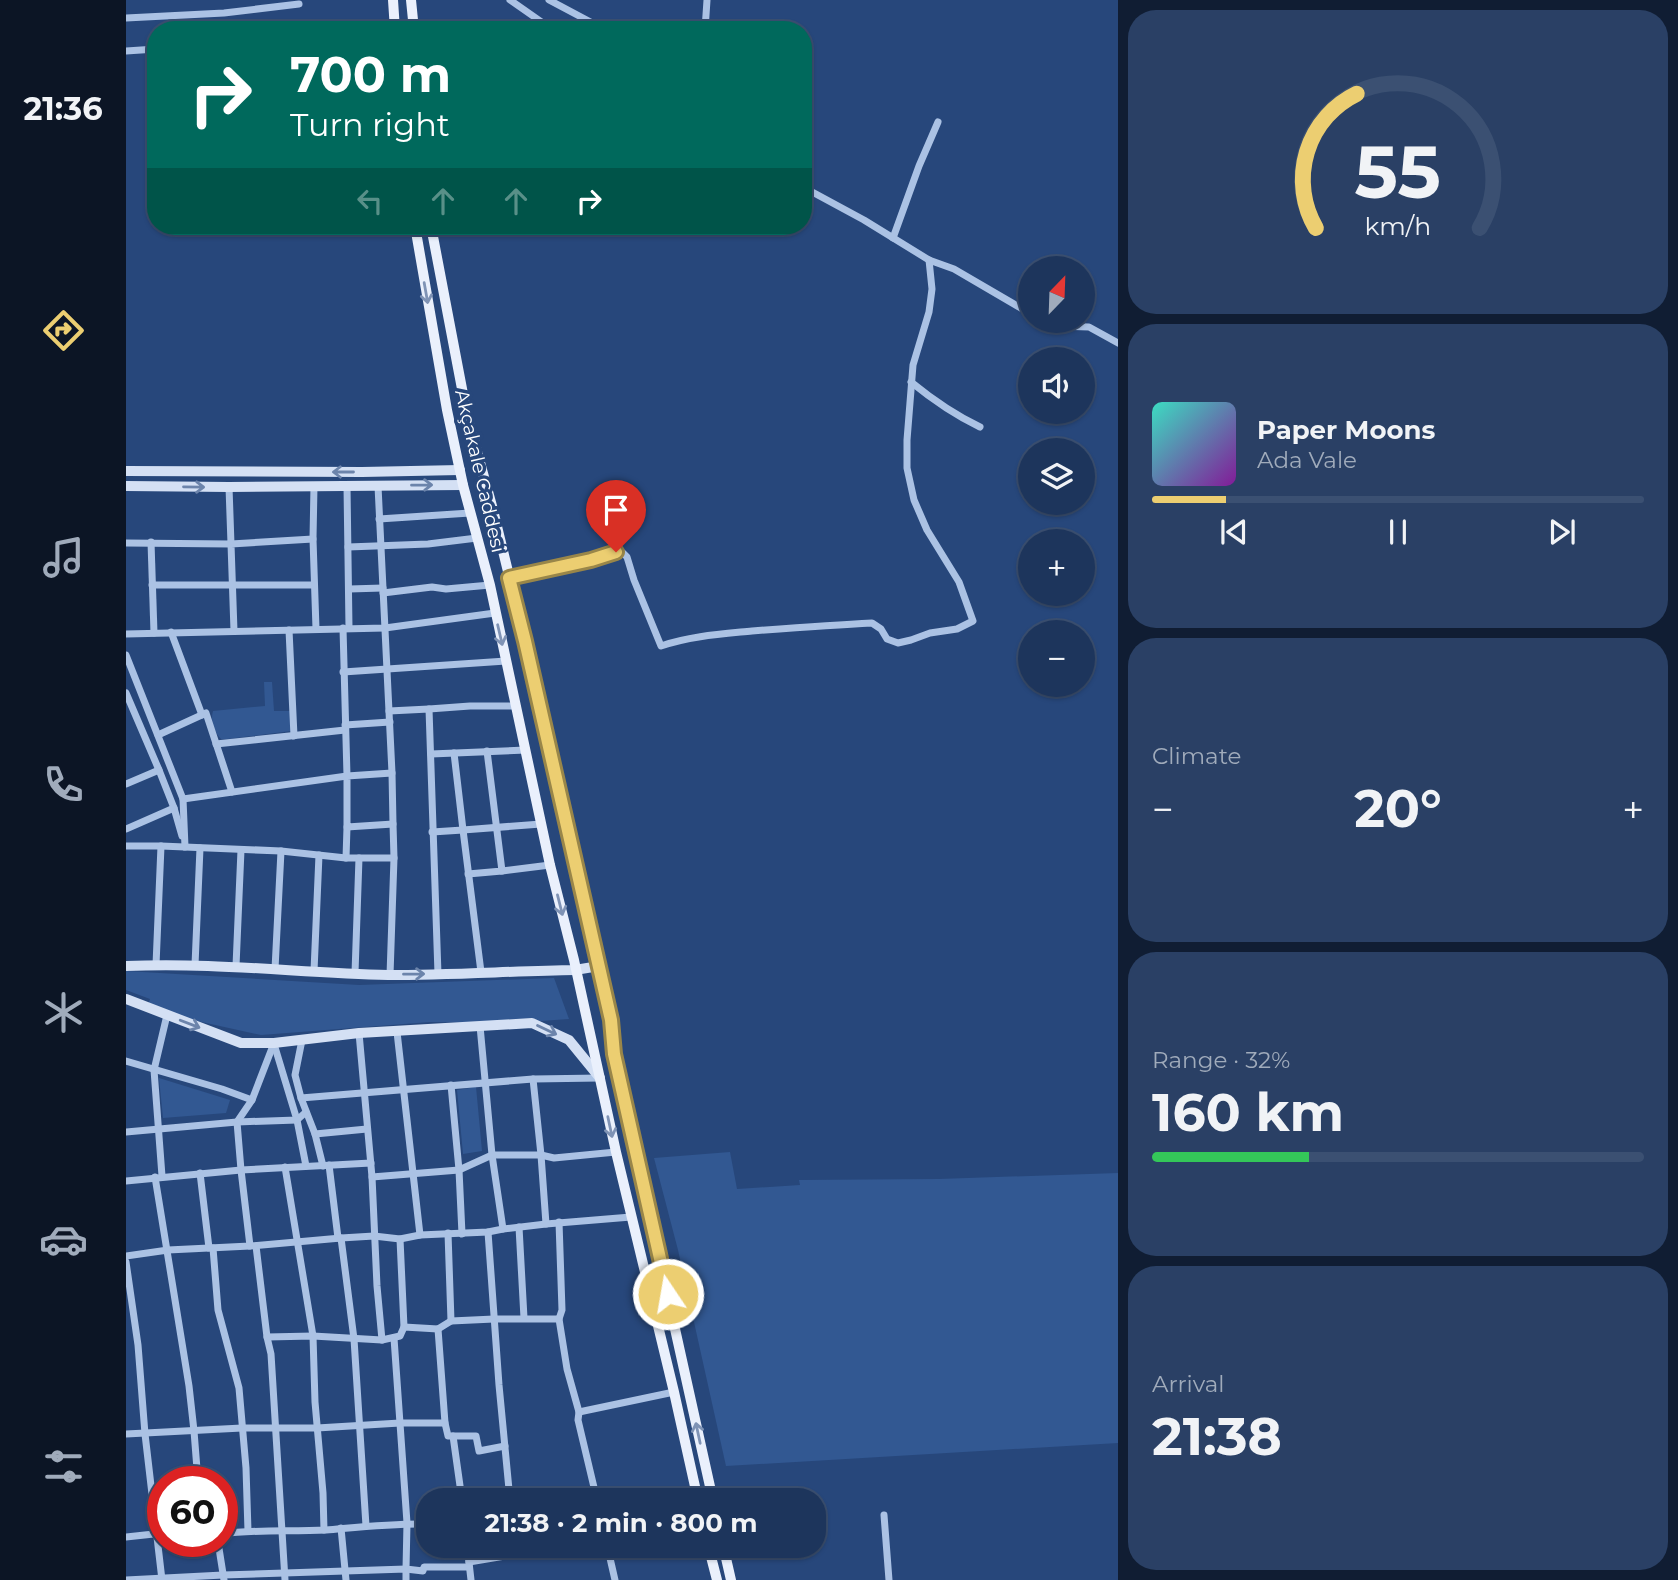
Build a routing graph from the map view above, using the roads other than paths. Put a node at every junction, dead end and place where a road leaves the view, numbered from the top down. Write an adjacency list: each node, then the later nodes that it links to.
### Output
1 (393, 0): 10 (main road)
2 (411, 0): 11 (main road)
3 (510, 0): 12 (street)
4 (549, 0): 8 (street)
5 (568, 0): 8 (street)
6 (707, 0): 14 (street)
7 (299, 4): 9 (street)
8 (560, 6): 13 (street)
9 (126, 18)
10 (394, 21)
11 (413, 21)
12 (540, 21)
13 (588, 21)
14 (706, 21)
15 (147, 50): 16 (street)
16 (126, 51)
17 (938, 122): 21 (street)
18 (812, 192): 21 (street)
19 (417, 235): 28 (main road, Akçakale Caddesi, one-way to 28)
20 (433, 235): 45 (main road, Akçakale Caddesi)
21 (893, 238): 22 (street)
22 (929, 260): 23 (street); 26 (street)
23 (1018, 306)
24 (1096, 330): 25 (street)
25 (1118, 343)
26 (911, 382): 27 (street); 45 (street)
27 (980, 427)
28 (460, 470): 29 (main road, one-way to 29); 30 (main road, Akçakale Caddesi)
29 (126, 471)
30 (463, 485): 34 (main road, one-way to 30); 36 (main road, Akçakale Caddesi)
31 (126, 486): 35 (main road, one-way to 35)
32 (314, 486): 33 (main road); 35 (main road); 39 (street)
33 (347, 486): 34 (main road); 43 (street)
34 (378, 486): 37 (street)
35 (229, 487): 42 (street)
36 (470, 513): 37 (street); 38 (main road, Akçakale Caddesi)
37 (379, 519): 44 (street)
38 (477, 538): 44 (street); 49 (main road, Akçakale Caddesi)
39 (313, 539): 42 (street); 48 (street)
40 (150, 542): 41 (street); 42 (street); 46 (street)
41 (126, 543)
42 (232, 544): 47 (street)
43 (348, 547): 44 (street); 50 (street)
44 (381, 547): 51 (street)
45 (509, 578): 109 (main road, Akçakale Caddesi)
46 (152, 585): 47 (street); 59 (street)
47 (233, 585): 48 (street); 57 (street)
48 (314, 585): 55 (street)
49 (490, 585): 51 (street); 52 (main road, Akçakale Caddesi)
50 (349, 589): 51 (street); 53 (street)
51 (383, 590): 54 (street)
52 (495, 613): 54 (street); 62 (main road, Akçakale Caddesi, one-way to 62)
53 (346, 628): 54 (street); 55 (street); 64 (street)
54 (385, 628): 63 (street)
55 (316, 629): 56 (street)
56 (289, 630): 57 (street); 73 (street)
57 (234, 631): 58 (street)
58 (171, 632): 59 (street); 69 (street)
59 (154, 633): 60 (street)
60 (126, 635)
61 (126, 655): 72 (street)
62 (506, 661): 63 (street); 66 (main road, Akçakale Caddesi)
63 (387, 670): 64 (street); 68 (street)
64 (344, 672): 71 (street)
65 (126, 694): 79 (street)
66 (516, 706): 67 (street); 75 (main road, Akçakale Caddesi)
67 (429, 709): 68 (street); 78 (street)
68 (389, 712): 70 (street)
69 (202, 715): 72 (street); 74 (street)
70 (390, 722): 71 (street); 80 (street)
71 (345, 728): 73 (street); 81 (street)
72 (158, 735): 84 (street)
73 (294, 736): 74 (street)
74 (216, 744): 83 (street)
75 (526, 750): 76 (street); 87 (main road, Akçakale Caddesi)
76 (487, 751): 77 (street); 89 (street)
77 (454, 752): 78 (street); 91 (street)
78 (431, 754): 92 (street)
79 (159, 770): 82 (street); 85 (street)
80 (392, 773): 81 (street); 86 (street)
81 (347, 776): 83 (street); 88 (street)
82 (126, 784)
83 (232, 792): 84 (street)
84 (183, 799): 95 (street)
85 (174, 808): 90 (street); 95 (street)
86 (393, 824): 88 (street); 102 (street)
87 (541, 824): 89 (street); 103 (main road, Akçakale Caddesi)
88 (347, 827): 100 (street)
89 (497, 827): 91 (street); 104 (street)
90 (126, 829)
91 (463, 830): 92 (street); 105 (street)
92 (432, 832): 116 (street)
93 (126, 846): 94 (street)
94 (161, 846): 95 (street); 106 (street)
95 (185, 847): 96 (street)
96 (200, 848): 97 (street); 107 (street)
97 (241, 850): 98 (street); 110 (street)
98 (281, 851): 99 (street); 111 (street)
99 (319, 855): 100 (street); 113 (street)
100 (346, 858): 101 (street)
101 (359, 858): 102 (street); 115 (street)
102 (394, 858): 117 (street)
103 (550, 865): 104 (street); 112 (main road, Akçakale Caddesi, one-way to 112)
104 (502, 871): 105 (street)
105 (468, 874): 114 (street)
106 (156, 965): 107 (main road); 108 (main road)
107 (195, 965): 110 (main road)
108 (126, 966)
109 (598, 966): 112 (main road); 204 (main road, Akçakale Caddesi, one-way to 109)
110 (236, 967): 111 (main road)
111 (275, 969): 113 (main road)
112 (575, 970): 114 (main road); 127 (main road, Akçakale Caddesi)
113 (314, 971): 115 (main road)
114 (481, 972): 116 (main road)
115 (355, 974): 117 (main road)
116 (438, 974): 117 (main road, one-way to 116)
117 (390, 975)
118 (126, 999): 119 (main road)
119 (167, 1015): 124 (main road, one-way to 124); 126 (street)
120 (480, 1026): 121 (main road); 127 (main road, one-way to 127); 129 (street)
121 (397, 1032): 122 (main road); 131 (street)
122 (359, 1034): 123 (main road); 132 (street)
123 (302, 1040): 124 (main road); 133 (street)
124 (274, 1044): 134 (street); 136 (street)
125 (126, 1061): 126 (street)
126 (154, 1070): 134 (street); 138 (street)
127 (600, 1078): 128 (street); 142 (main road, Akçakale Caddesi, one-way to 142)
128 (533, 1079): 129 (street); 144 (street)
129 (486, 1084): 130 (street); 143 (street)
130 (452, 1085): 131 (street); 150 (street)
131 (403, 1090): 132 (street); 151 (street)
132 (363, 1093): 133 (street); 139 (street)
133 (301, 1098): 135 (street)
134 (252, 1100): 137 (street)
135 (306, 1112): 136 (street); 141 (street)
136 (297, 1120): 137 (street); 146 (street)
137 (237, 1122): 138 (street); 149 (street)
138 (158, 1129): 140 (street); 153 (street)
139 (367, 1129): 141 (street); 145 (street)
140 (126, 1132)
141 (315, 1134): 147 (street)
142 (616, 1152): 144 (street); 156 (main road, Akçakale Caddesi)
143 (492, 1155): 144 (street); 150 (street); 160 (street)
144 (541, 1155): 158 (street)
145 (370, 1163): 147 (street); 154 (street)
146 (306, 1166): 147 (street); 148 (street)
147 (326, 1166): 166 (street)
148 (285, 1167): 149 (street); 168 (street)
149 (241, 1170): 152 (street); 169 (street)
150 (459, 1170): 151 (street); 163 (street)
151 (413, 1173): 154 (street); 164 (street)
152 (200, 1174): 153 (street); 170 (street)
153 (158, 1177): 155 (street); 171 (street)
154 (372, 1177): 165 (street)
155 (126, 1181)
156 (631, 1217): 157 (street); 185 (main road, Akçakale Caddesi)
157 (559, 1222): 158 (street); 176 (street)
158 (546, 1224): 159 (street)
159 (519, 1227): 160 (street); 174 (street)
160 (503, 1229): 161 (street)
161 (488, 1232): 163 (street); 175 (street)
162 (448, 1233): 163 (street); 164 (street); 177 (street)
163 (462, 1234)
164 (420, 1235): 167 (street)
165 (374, 1236): 166 (street); 167 (street); 184 (street)
166 (340, 1238): 168 (street); 183 (street)
167 (400, 1239): 178 (street)
168 (297, 1242): 169 (street); 180 (street)
169 (253, 1246): 170 (street); 181 (street)
170 (211, 1248): 171 (street); 192 (street)
171 (167, 1251): 172 (street); 193 (street)
172 (126, 1256)
173 (126, 1262): 195 (street)
174 (524, 1318): 175 (street); 176 (street)
175 (494, 1319): 177 (street); 197 (street)
176 (559, 1319): 186 (street)
177 (451, 1321): 179 (street)
178 (404, 1328): 179 (street); 182 (street)
179 (438, 1329): 188 (street)
180 (313, 1336): 181 (street); 183 (street); 191 (street)
181 (267, 1337): 190 (street)
182 (394, 1338): 184 (street); 187 (street)
183 (354, 1339): 184 (street); 189 (street)
184 (382, 1340)
185 (674, 1392): 186 (street); 203 (main road, Akçakale Caddesi)
186 (579, 1412): 202 (street)
187 (400, 1423): 188 (street); 189 (street); 206 (street)
188 (445, 1423): 196 (street)
189 (359, 1425): 191 (street); 208 (street)
190 (275, 1427): 191 (street); 192 (street); 210 (street)
191 (317, 1427): 211 (street)
192 (242, 1428): 193 (street); 212 (street)
193 (194, 1431): 195 (street); 199 (street)
194 (126, 1434): 195 (street)
195 (145, 1434): 198 (street)
196 (453, 1436): 197 (street); 200 (street)
197 (505, 1446): 201 (street)
198 (149, 1466)
199 (197, 1466)
200 (460, 1488)
201 (509, 1488)
202 (594, 1488)
203 (695, 1488)
204 (710, 1488)
205 (884, 1515): 236 (street)
206 (407, 1523): 207 (street); 208 (street); 224 (street)
207 (416, 1523)
208 (366, 1526): 209 (street)
209 (341, 1528): 211 (street); 225 (street)
210 (282, 1530): 211 (street); 212 (street); 227 (street)
211 (324, 1530)
212 (248, 1531): 213 (street)
213 (238, 1532)
214 (147, 1535): 215 (street)
215 (126, 1537)
216 (161, 1557): 228 (street)
217 (221, 1557): 226 (street)
218 (468, 1558): 223 (street)
219 (499, 1558): 223 (street)
220 (610, 1558): 233 (street)
221 (711, 1558): 234 (main road)
222 (726, 1558): 235 (main road)
223 (469, 1565): 224 (street); 232 (street)
224 (406, 1569): 225 (street); 231 (street)
225 (345, 1570): 227 (street); 230 (street)
226 (224, 1577): 227 (street); 228 (street)
227 (285, 1577)
228 (162, 1579): 229 (street)
229 (126, 1580)
230 (346, 1580)
231 (406, 1580)
232 (471, 1580)
233 (615, 1580)
234 (717, 1580)
235 (731, 1580)
236 (889, 1580)

